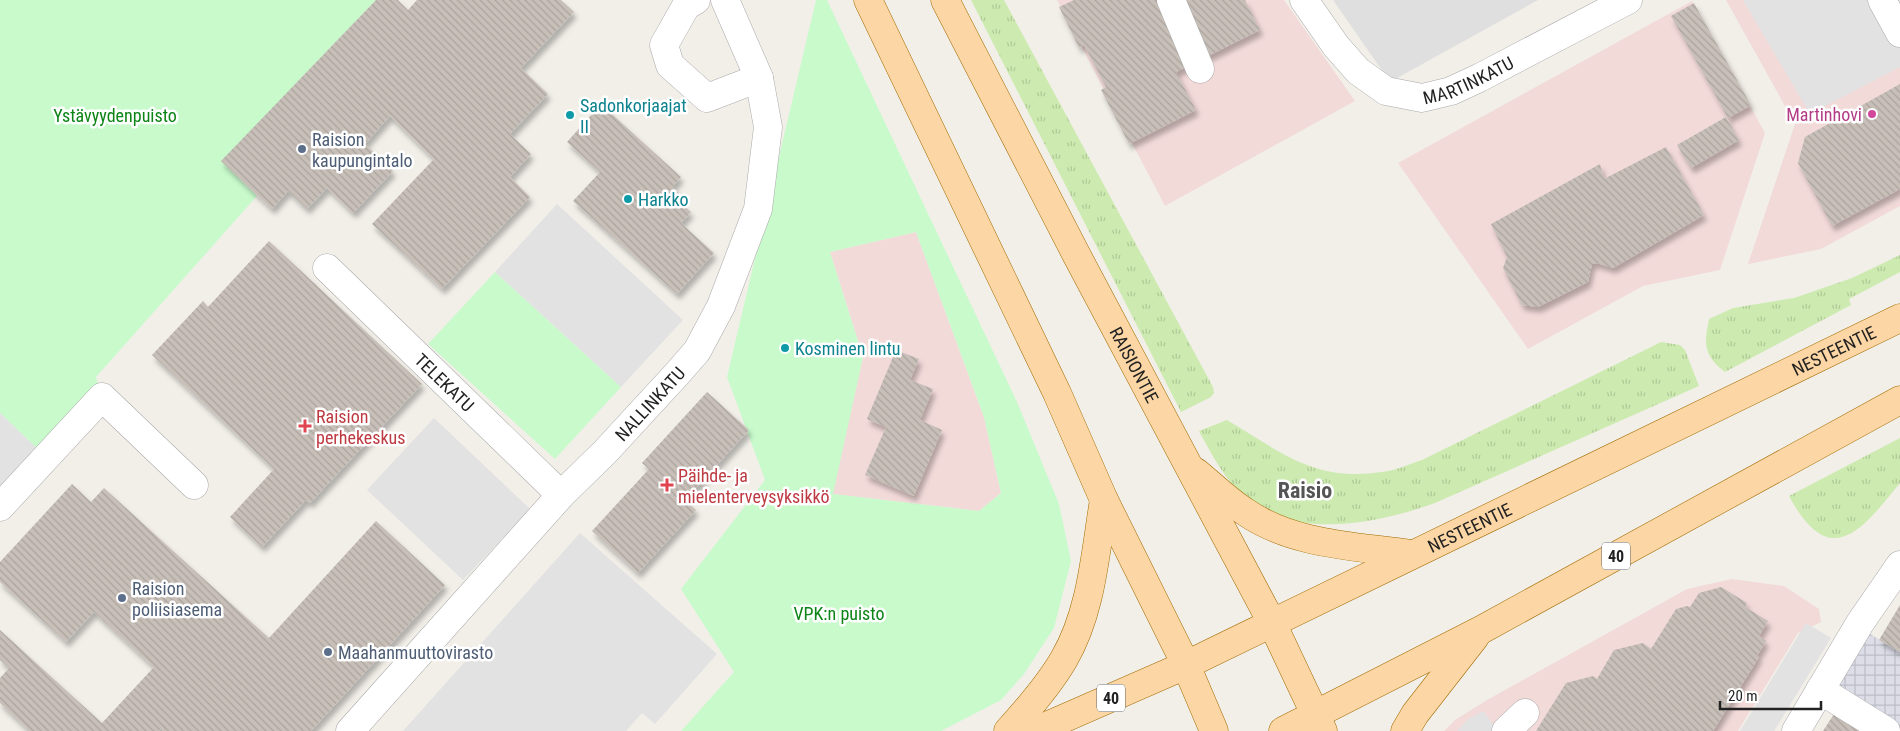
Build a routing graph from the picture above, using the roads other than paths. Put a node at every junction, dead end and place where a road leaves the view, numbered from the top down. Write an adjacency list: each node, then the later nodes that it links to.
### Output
1 (696, 0): 11 (street)
2 (725, 0): 11 (street, NALLINKATU)
3 (868, 0): 18 (main road)
4 (944, 0): 15 (main road, RAISIONTIE)
5 (1171, 0): 10 (street)
6 (1304, 0): 7 (street, MARTINKATU)
7 (1628, 0)
8 (1882, 0): 9 (street)
9 (1900, 33)
10 (1200, 69)
11 (759, 78): 17 (street, NALLINKATU)
12 (327, 268): 17 (street, TELEKATU)
13 (1900, 318): 20 (main road, NESTEENTIE / 40)
14 (1900, 400): 23 (main road, 40)
15 (1187, 465): 20 (main road); 22 (main road, RAISIONTIE)
16 (194, 485): 19 (street)
17 (561, 495): 28 (street, NALLINKATU)
18 (1104, 500): 24 (main road); 29 (main road)
19 (0, 507)
20 (1411, 554): 22 (main road, NESTEENTIE / 40)
21 (1900, 565): 25 (street)
22 (1272, 623): 24 (main road, NESTEENTIE / 40); 27 (main road, RAISIONTIE)
23 (1481, 630): 27 (main road, 40); 33 (main road)
24 (1186, 665): 30 (main road, NESTEENTIE / 40); 31 (main road)
25 (1820, 690): 35 (street); 36 (street)
26 (1525, 712): 34 (street)
27 (1319, 723): 32 (main road, 40)
28 (350, 731)
29 (1008, 731)
30 (1036, 731)
31 (1214, 731)
32 (1283, 731)
33 (1405, 731)
34 (1506, 731)
35 (1796, 731)
36 (1886, 731)

